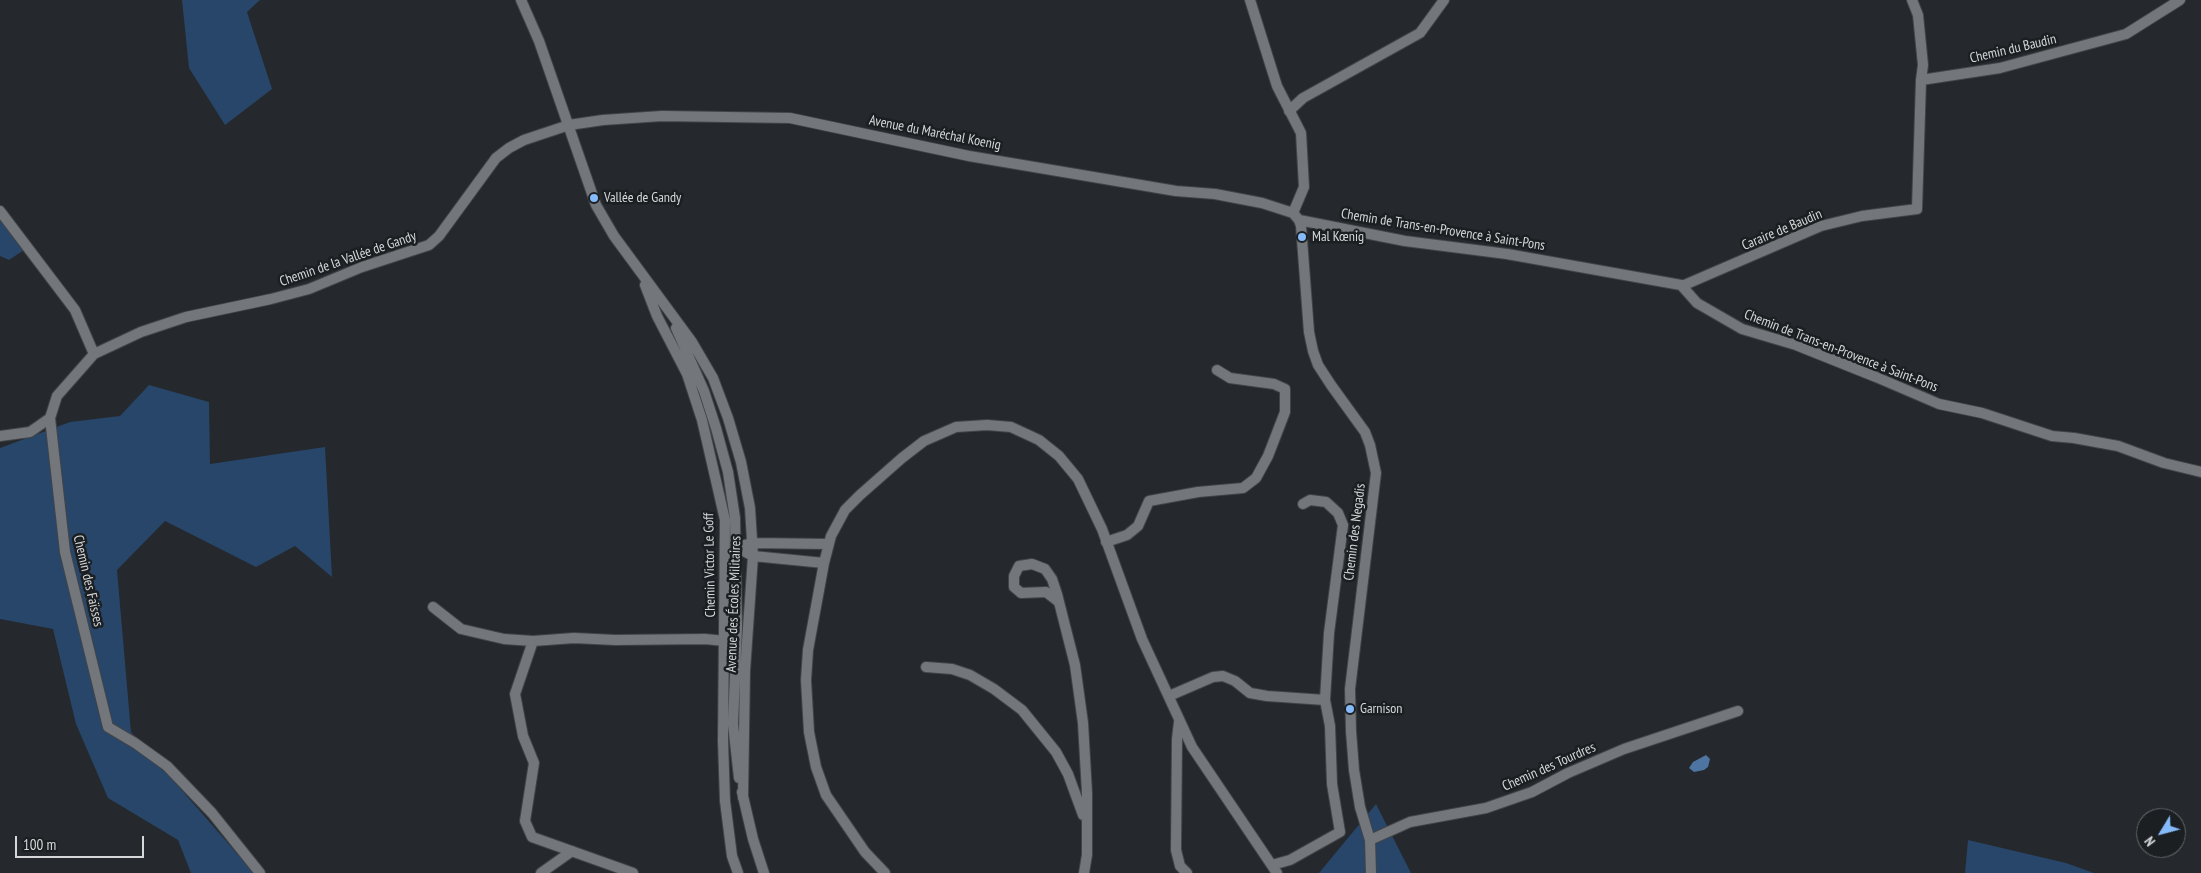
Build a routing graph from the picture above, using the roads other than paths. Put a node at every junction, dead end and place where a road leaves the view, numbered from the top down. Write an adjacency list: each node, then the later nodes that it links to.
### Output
1 (521, 0): 8 (street, Avenue des Écoles Militaires)
2 (1250, 0): 7 (street)
3 (1444, 0): 7 (street)
4 (1912, 0): 6 (street)
5 (2180, 0): 6 (street, Chemin du Baudin)
6 (1921, 80): 12 (street, Caraire de Baudin)
7 (1289, 111): 10 (street)
8 (569, 125): 10 (street, Avenue du Maréchal Koenig); 11 (street, Avenue des Écoles Militaires); 14 (street, Chemin de la Vallée de Gandy)
9 (0, 211): 14 (street)
10 (1296, 217): 12 (street, Chemin de Trans-en-Provence à Saint-Pons); 37 (street, Chemin des Negadis)
11 (638, 270): 13 (street, Avenue des Écoles Militaires); 29 (street, Chemin Victor Le Goff)
12 (1682, 286): 18 (street, Chemin de Trans-en-Provence à Saint-Pons)
13 (669, 311): 21 (street, Avenue des Écoles Militaires); 23 (street, Avenue des Écoles Militaires)
14 (94, 354): 16 (street, Chemin des Faïsses)
15 (1217, 370): 20 (street)
16 (50, 418): 17 (street); 40 (street, Chemin des Faïsses)
17 (0, 436)
18 (2201, 472)
19 (1303, 504): 32 (street)
20 (1106, 542): 22 (street); 31 (street)
21 (752, 543): 22 (street); 23 (street); 24 (street, Avenue des Écoles Militaires)
22 (829, 544): 25 (street)
23 (736, 547): 24 (street); 35 (street, Avenue des Écoles Militaires)
24 (752, 556): 25 (street); 35 (street, Avenue des Écoles Militaires)
25 (824, 563): 45 (street)
26 (1059, 602): 26 (street); 36 (street)
27 (433, 607): 28 (street)
28 (533, 641): 29 (street); 38 (street)
29 (725, 641): 43 (street, Chemin Victor Le Goff)
30 (926, 667): 36 (street)
31 (1169, 696): 32 (street); 34 (street)
32 (1325, 700): 39 (street)
33 (1738, 711): 37 (street, Chemin des Tourdres)
34 (1179, 721): 39 (street); 47 (street)
35 (743, 798): 44 (street, Avenue des Écoles Militaires)
36 (1087, 828): 46 (street)
37 (1370, 840): 48 (street, Chemin des Negadis)
38 (572, 851): 41 (street); 42 (street)
39 (1274, 869)
40 (260, 873)
41 (541, 873)
42 (634, 873)
43 (738, 873)
44 (764, 873)
45 (885, 873)
46 (1084, 873)
47 (1187, 873)
48 (1371, 873)

